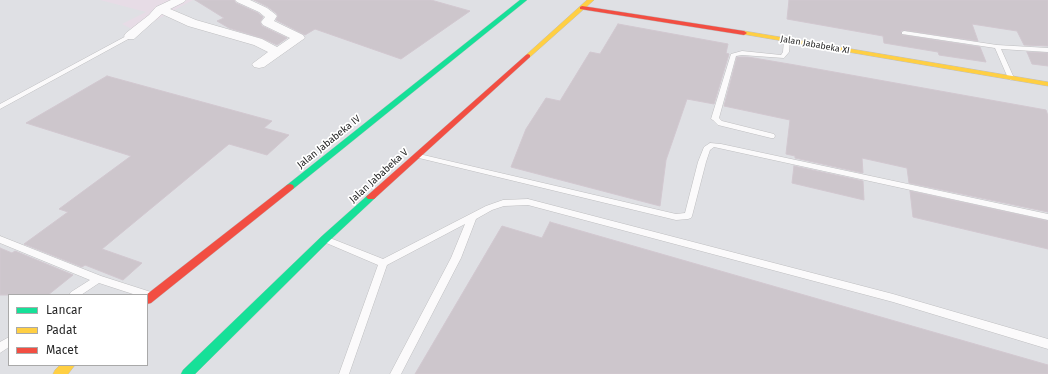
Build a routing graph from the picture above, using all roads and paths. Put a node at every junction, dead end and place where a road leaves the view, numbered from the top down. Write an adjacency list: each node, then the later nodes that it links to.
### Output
1 (180, 0): 6 (street)
2 (241, 0): 12 (street)
3 (524, 0): 27 (street, Jalan Jababeka IV)
4 (591, 0): 5 (street, Jalan Jababeka V)
5 (582, 8): 9 (street, Jalan Jababeka XI); 18 (street, Jalan Jababeka V)
6 (160, 9): 8 (street); 12 (street)
7 (904, 33): 10 (lane)
8 (130, 36): 16 (lane)
9 (787, 40): 14 (street, Jalan Jababeka XI); 17 (lane)
10 (997, 47): 11 (lane); 14 (lane)
11 (1048, 50)
12 (277, 52): 13 (street)
13 (258, 64)
14 (1011, 78): 15 (street, Jalan Jababeka XI)
15 (1048, 84)
16 (0, 107)
17 (771, 136)
18 (419, 156): 20 (lane); 22 (street, Jalan Jababeka V)
19 (472, 217): 23 (lane); 29 (lane); 35 (lane)
20 (1048, 217)
21 (0, 238): 24 (lane)
22 (325, 239): 23 (lane); 33 (street, Jalan Jababeka V)
23 (383, 263): 34 (lane)
24 (98, 279): 25 (lane); 26 (lane)
25 (76, 294)
26 (139, 294)
27 (150, 298)
28 (8, 342): 30 (lane)
29 (1048, 344)
30 (0, 348)
31 (68, 366): 32 (street)
32 (59, 374)
33 (187, 374)
34 (344, 374)
35 (395, 374)

